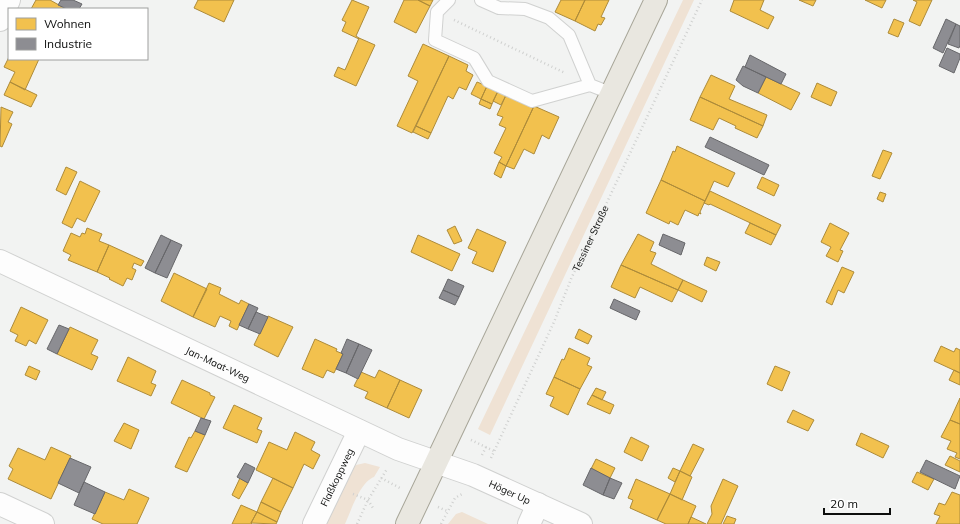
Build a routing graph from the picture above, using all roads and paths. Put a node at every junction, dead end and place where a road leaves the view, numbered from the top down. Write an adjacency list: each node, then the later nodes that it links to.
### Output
1 (9, 0): 7 (street)
2 (449, 0): 6 (lane)
3 (481, 0): 8 (lane)
4 (656, 0): 9 (main road)
5 (702, 0): 14 (path, Tessiner Straße)
6 (437, 12): 8 (path); 8 (lane)
7 (0, 20)
8 (590, 85): 9 (lane)
9 (613, 94): 12 (main road)
10 (0, 262): 11 (street, Jan-Maat-Weg)
11 (359, 431): 12 (street, Jan-Maat-Weg); 18 (street, Flaßkoppweg)
12 (437, 463): 14 (street, Höger Up); 20 (main road)
13 (388, 467): 19 (path)
14 (474, 485): 16 (street, Höger Up); 21 (path)
15 (0, 504): 17 (street)
16 (538, 504): 22 (street); 23 (street, Höger Up)
17 (43, 524)
18 (314, 524)
19 (357, 524)
20 (407, 524)
21 (441, 524)
22 (529, 524)
23 (581, 524)

